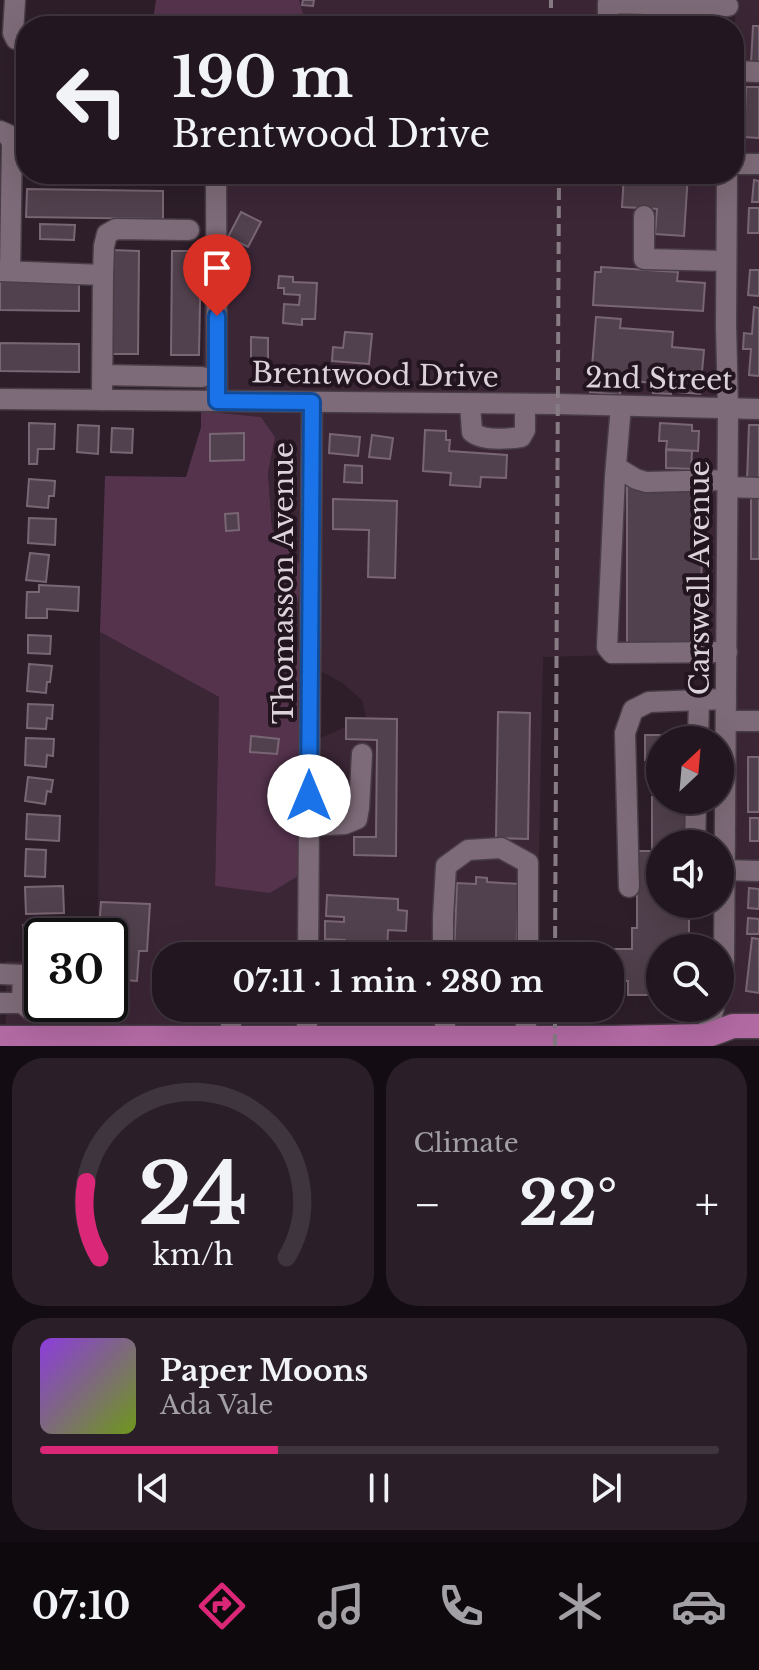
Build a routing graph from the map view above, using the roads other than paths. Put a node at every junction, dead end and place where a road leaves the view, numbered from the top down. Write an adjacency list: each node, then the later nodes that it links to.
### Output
1 (15, 0): 4 (street)
2 (728, 11): 3 (street)
3 (608, 16)
4 (16, 39)
5 (0, 131): 11 (street)
6 (216, 184): 17 (street)
7 (727, 184): 10 (street, Carswell Avenue)
8 (644, 216): 10 (street)
9 (189, 230): 12 (street)
10 (726, 261): 23 (street, Carswell Avenue)
11 (5, 271): 12 (street)
12 (103, 275): 13 (street)
13 (103, 375): 14 (street); 16 (street)
14 (202, 377)
15 (0, 399): 16 (street, Brentwood Drive)
16 (102, 400): 17 (street, Brentwood Drive)
17 (217, 401): 18 (street, Brentwood Drive)
18 (312, 402): 19 (street, Brentwood Drive); 35 (street, Thomasson Avenue)
19 (470, 404): 20 (street, Brentwood Drive); 20 (street)
20 (525, 404): 21 (street, Brentwood Drive)
21 (558, 404): 22 (street, 2nd Street)
22 (621, 406): 23 (street, 2nd Street); 25 (street)
23 (728, 409): 24 (street, 2nd Street); 26 (street, Carswell Avenue)
24 (759, 409)
25 (616, 467): 26 (street); 28 (street)
26 (728, 484): 27 (street); 28 (street, Carswell Avenue)
27 (759, 488)
28 (727, 652): 29 (street, Carswell Avenue)
29 (726, 699): 30 (street); 31 (street, Carswell Avenue)
30 (699, 700): 33 (street); 39 (street)
31 (726, 721): 32 (street); 36 (street, Carswell Avenue)
32 (759, 721)
33 (698, 726)
34 (362, 754): 35 (street)
35 (308, 826): 40 (street, Thomasson Avenue)
36 (725, 830)
37 (734, 870): 38 (street)
38 (759, 871)
39 (629, 887)
40 (308, 942)
41 (443, 942): 42 (street)
42 (528, 942)
43 (0, 974): 44 (street)
44 (24, 978)
45 (0, 1003): 46 (street)
46 (24, 1003)
47 (32, 1022): 55 (street)
48 (83, 1022): 56 (street)
49 (231, 1022): 57 (street)
50 (307, 1022): 62 (street)
51 (450, 1022): 59 (street)
52 (526, 1022): 58 (street)
53 (759, 1026): 60 (main road)
54 (0, 1038): 55 (main road)
55 (32, 1038): 56 (main road)
56 (84, 1038): 61 (main road)
57 (231, 1039): 61 (main road); 62 (main road)
58 (525, 1039): 59 (main road); 60 (main road)
59 (457, 1041): 63 (main road)
60 (704, 1041): 64 (main road)
61 (179, 1042)
62 (308, 1042): 63 (main road)
63 (399, 1042)
64 (729, 1046)

